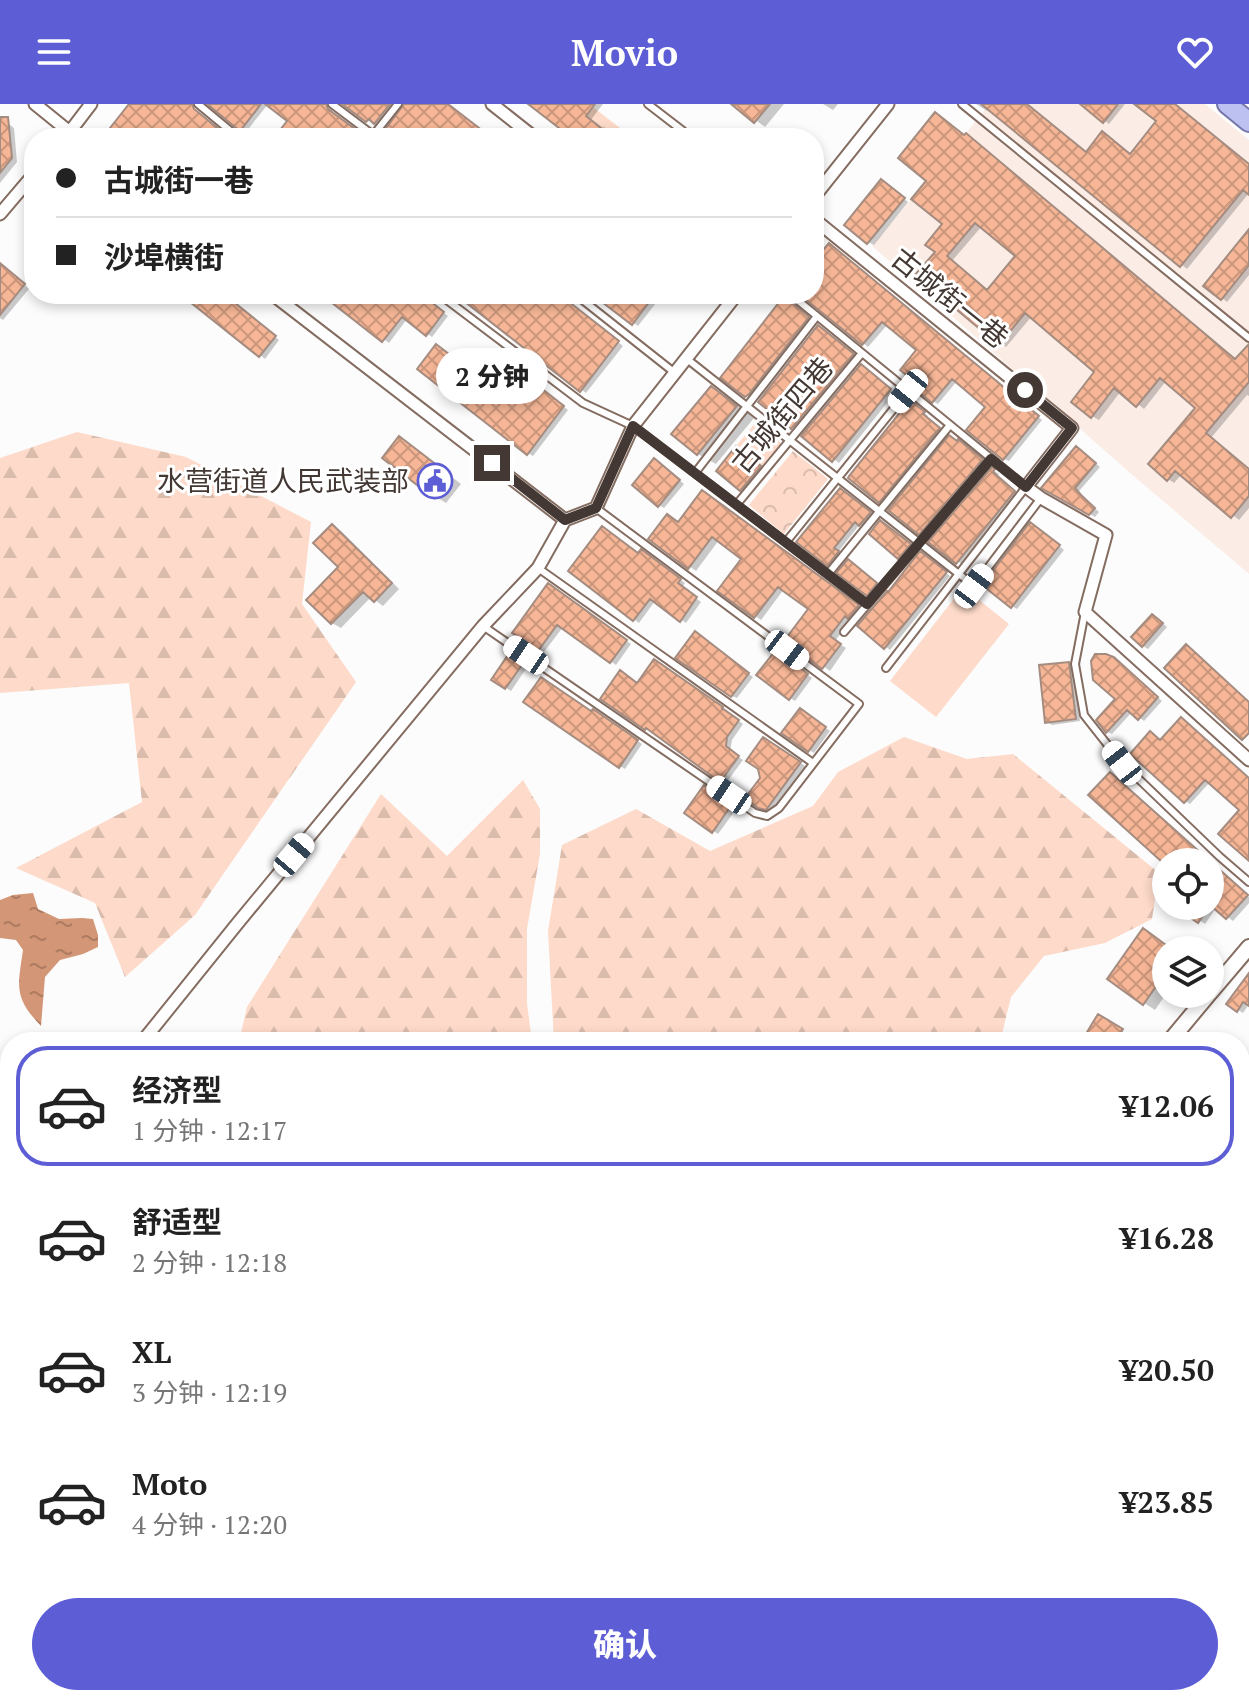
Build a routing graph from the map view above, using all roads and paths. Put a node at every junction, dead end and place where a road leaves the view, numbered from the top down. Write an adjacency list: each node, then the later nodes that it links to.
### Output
1 (35, 104): 12 (street)
2 (91, 104): 13 (street)
3 (198, 104): 14 (lane)
4 (332, 104): 15 (lane)
5 (398, 104): 16 (lane)
6 (492, 104): 17 (street)
7 (648, 104): 18 (lane)
8 (888, 104): 19 (street)
9 (962, 104): 29 (lane)
10 (1227, 104): 11 (main road)
11 (1249, 122)
12 (62, 128)
13 (76, 128)
14 (227, 128)
15 (362, 128)
16 (380, 128)
17 (522, 128)
18 (679, 128)
19 (824, 184)
20 (24, 186): 21 (street)
21 (0, 214)
22 (824, 227): 41 (street, 古城街一巷)
23 (285, 304): 46 (street)
24 (452, 304): 36 (lane)
25 (588, 304): 32 (lane)
26 (728, 304): 31 (street)
27 (802, 304): 28 (lane)
28 (817, 316): 30 (lane); 34 (lane)
29 (1249, 338)
30 (862, 353): 33 (lane); 37 (lane, 古城街四巷)
31 (686, 359): 32 (street); 34 (lane)
32 (675, 373): 36 (street)
33 (908, 391): 35 (lane); 40 (lane)
34 (747, 407): 37 (lane); 39 (lane)
35 (950, 425): 38 (lane); 45 (lane)
36 (633, 426): 39 (lane); 44 (street)
37 (789, 440): 40 (lane); 43 (lane, 古城街四巷)
38 (991, 459): 41 (lane); 48 (lane)
39 (695, 473): 43 (lane)
40 (837, 478): 45 (lane); 47 (lane)
41 (1026, 487): 42 (street); 51 (lane)
42 (1041, 498): 51 (lane); 53 (street)
43 (737, 504): 47 (lane)
44 (596, 508): 46 (street); 58 (lane)
45 (879, 512): 48 (lane); 50 (lane)
46 (565, 520): 49 (street)
47 (786, 542): 50 (lane)
48 (918, 543): 51 (lane); 52 (lane)
49 (538, 568): 54 (street); 58 (lane)
50 (828, 574): 52 (lane)
51 (958, 575): 56 (lane)
52 (867, 604): 55 (lane)
53 (1085, 612): 57 (street); 59 (lane)
54 (483, 626): 58 (lane); 63 (street)
55 (844, 632)
56 (886, 668)
57 (1249, 760)
58 (813, 763)
59 (1249, 882)
60 (1249, 947): 61 (street)
61 (1224, 977)
62 (1198, 1008): 64 (street)
63 (150, 1032)
64 (1178, 1032)

